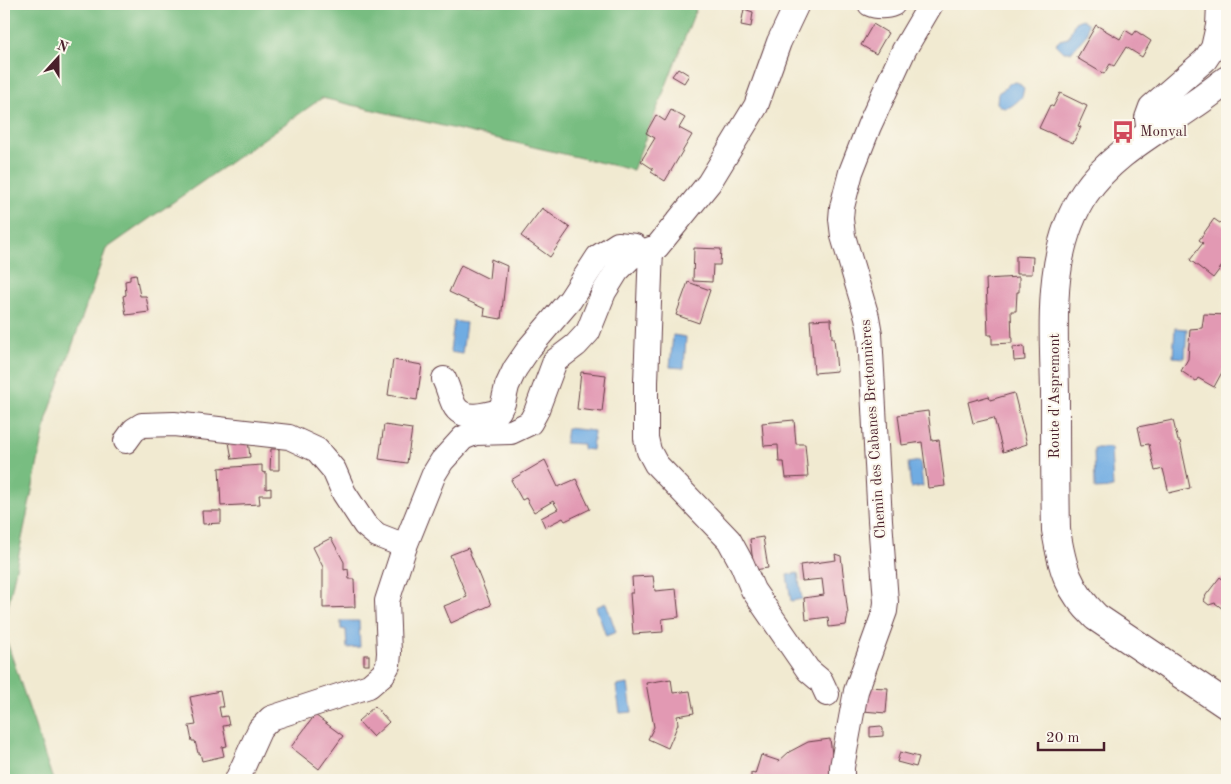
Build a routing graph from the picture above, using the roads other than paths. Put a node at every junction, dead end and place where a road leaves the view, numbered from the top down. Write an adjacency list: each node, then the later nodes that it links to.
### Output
1 (798, 4): 8 (street)
2 (870, 4): 3 (street)
3 (893, 4)
4 (931, 4): 15 (street, Chemin des Cabanes Bretonnières)
5 (1219, 4): 7 (street)
6 (1227, 80): 7 (street, Route d'Aspremont)
7 (1149, 133): 13 (street, Route d'Aspremont)
8 (647, 251): 9 (street); 11 (street); 12 (street)
9 (444, 379)
10 (126, 441): 11 (street)
11 (405, 546): 14 (street)
12 (827, 694)
13 (1227, 705)
14 (237, 780)
15 (842, 780)

